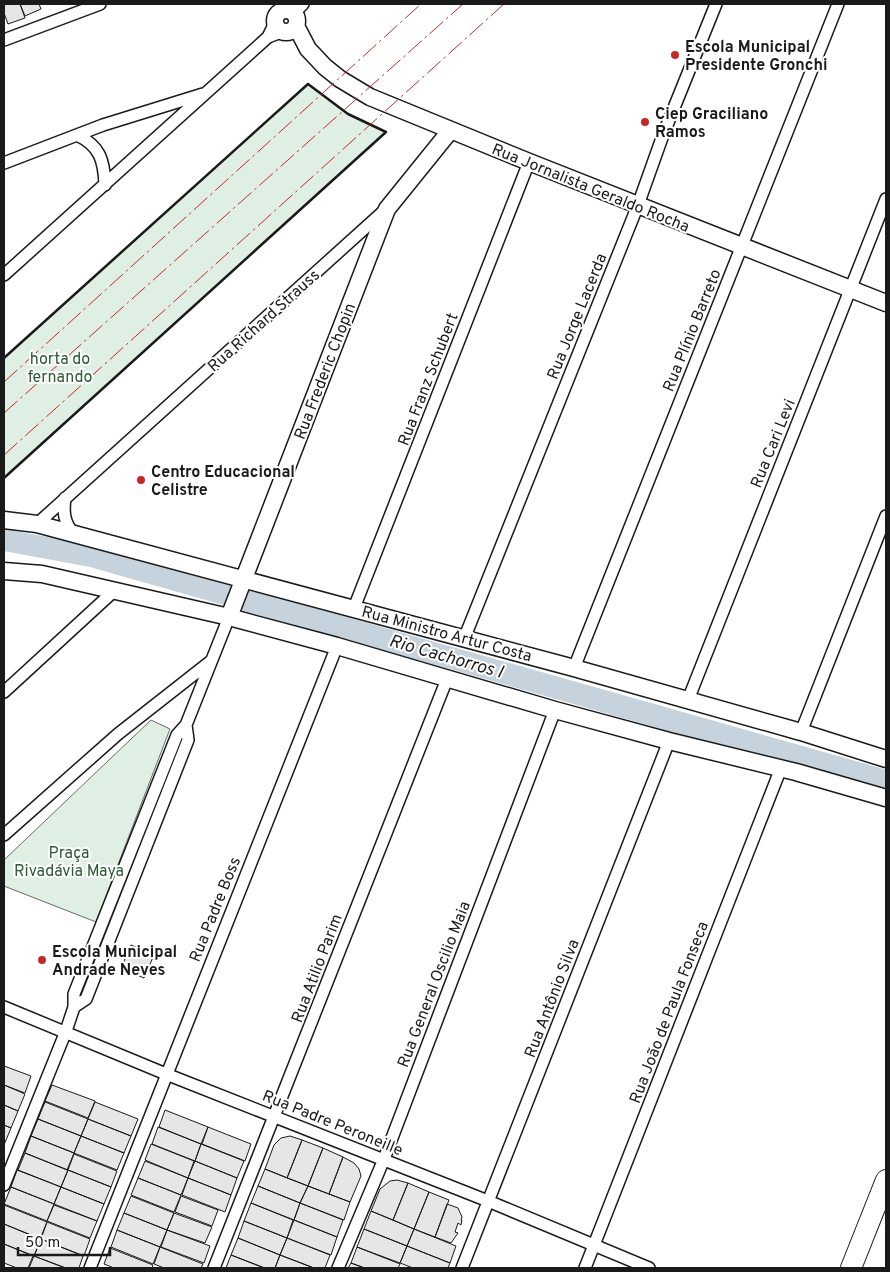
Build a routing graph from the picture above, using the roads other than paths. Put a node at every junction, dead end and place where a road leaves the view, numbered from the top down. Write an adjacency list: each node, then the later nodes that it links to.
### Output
1 (100, 4): 5 (street)
2 (716, 4): 13 (street, Rua Jorge Lacerda)
3 (838, 4): 15 (street, Rua Plínio Barreto)
4 (284, 18): 6 (street); 7 (street, Rua Jornalista Geraldo Rocha)
5 (4, 40)
6 (205, 94): 8 (street); 11 (street)
7 (450, 131): 9 (street, Rua Jornalista Geraldo Rocha); 14 (street, Rua Richard Strauss)
8 (78, 134): 10 (street); 11 (street)
9 (529, 162): 13 (street, Rua Jornalista Geraldo Rocha); 27 (street, Rua Franz Schubert)
10 (4, 163)
11 (105, 185): 16 (street)
12 (886, 199): 17 (street, Rua Cari Levi)
13 (638, 205): 15 (street, Rua Jornalista Geraldo Rocha); 29 (street, Rua Jorge Lacerda)
14 (387, 209): 19 (street, Rua Richard Strauss); 25 (street, Rua Frederic Chopin)
15 (742, 246): 17 (street, Rua Jornalista Geraldo Rocha); 32 (street, Rua Plínio Barreto)
16 (4, 275)
17 (850, 288): 18 (street, Rua Jornalista Geraldo Rocha); 35 (street, Rua Cari Levi)
18 (886, 303)
19 (65, 498): 22 (street, Rua Richard Strauss); 23 (street)
20 (886, 516): 37 (street)
21 (4, 520): 22 (street, Rua Ministro Artur Costa)
22 (37, 524): 23 (street, Rua Ministro Artur Costa)
23 (73, 533): 25 (street, Rua Ministro Artur Costa)
24 (4, 571): 26 (street)
25 (242, 584): 27 (street, Rua Ministro Artur Costa); 28 (street, Rua Frederic Chopin)
26 (114, 591): 28 (street); 34 (street)
27 (354, 608): 29 (street, Rua Ministro Artur Costa)
28 (231, 613): 30 (street); 31 (street)
29 (464, 639): 32 (street, Rua Ministro Artur Costa)
30 (337, 646): 33 (street); 45 (street, Rua Padre Boss)
31 (212, 660): 42 (street); 44 (street)
32 (574, 668): 35 (street, Rua Ministro Artur Costa)
33 (446, 679): 36 (street); 46 (street, Rua Atilio Parim)
34 (4, 692)
35 (688, 700): 37 (street, Rua Ministro Artur Costa)
36 (555, 710): 38 (street); 47 (street, Rua General Oscilio Maia)
37 (801, 732): 39 (street, Rua Ministro Artur Costa)
38 (669, 741): 40 (street); 50 (street, Rua Antônio Silva)
39 (886, 759)
40 (781, 768): 41 (street); 51 (street, Rua João de Paula Fonseca)
41 (886, 798)
42 (4, 835)
43 (4, 1007): 44 (street, Rua Padre Peroneille)
44 (66, 1031): 45 (street, Rua Padre Peroneille); 49 (street)
45 (166, 1074): 46 (street, Rua Padre Peroneille); 52 (street, Rua Padre Boss)
46 (275, 1116): 47 (street, Rua Padre Peroneille); 53 (street, Rua Atilio Parim)
47 (384, 1159): 50 (street, Rua Padre Peroneille); 54 (street, Rua General Oscilio Maia)
48 (886, 1180): 58 (highway)
49 (4, 1185)
50 (488, 1201): 51 (street, Rua Padre Peroneille); 55 (street, Rua Antônio Silva)
51 (595, 1245): 56 (street, Rua João de Paula Fonseca); 57 (street, Rua Padre Peroneille)
52 (90, 1268)
53 (214, 1268)
54 (338, 1268)
55 (462, 1268)
56 (586, 1268)
57 (649, 1268)
58 (851, 1268)

